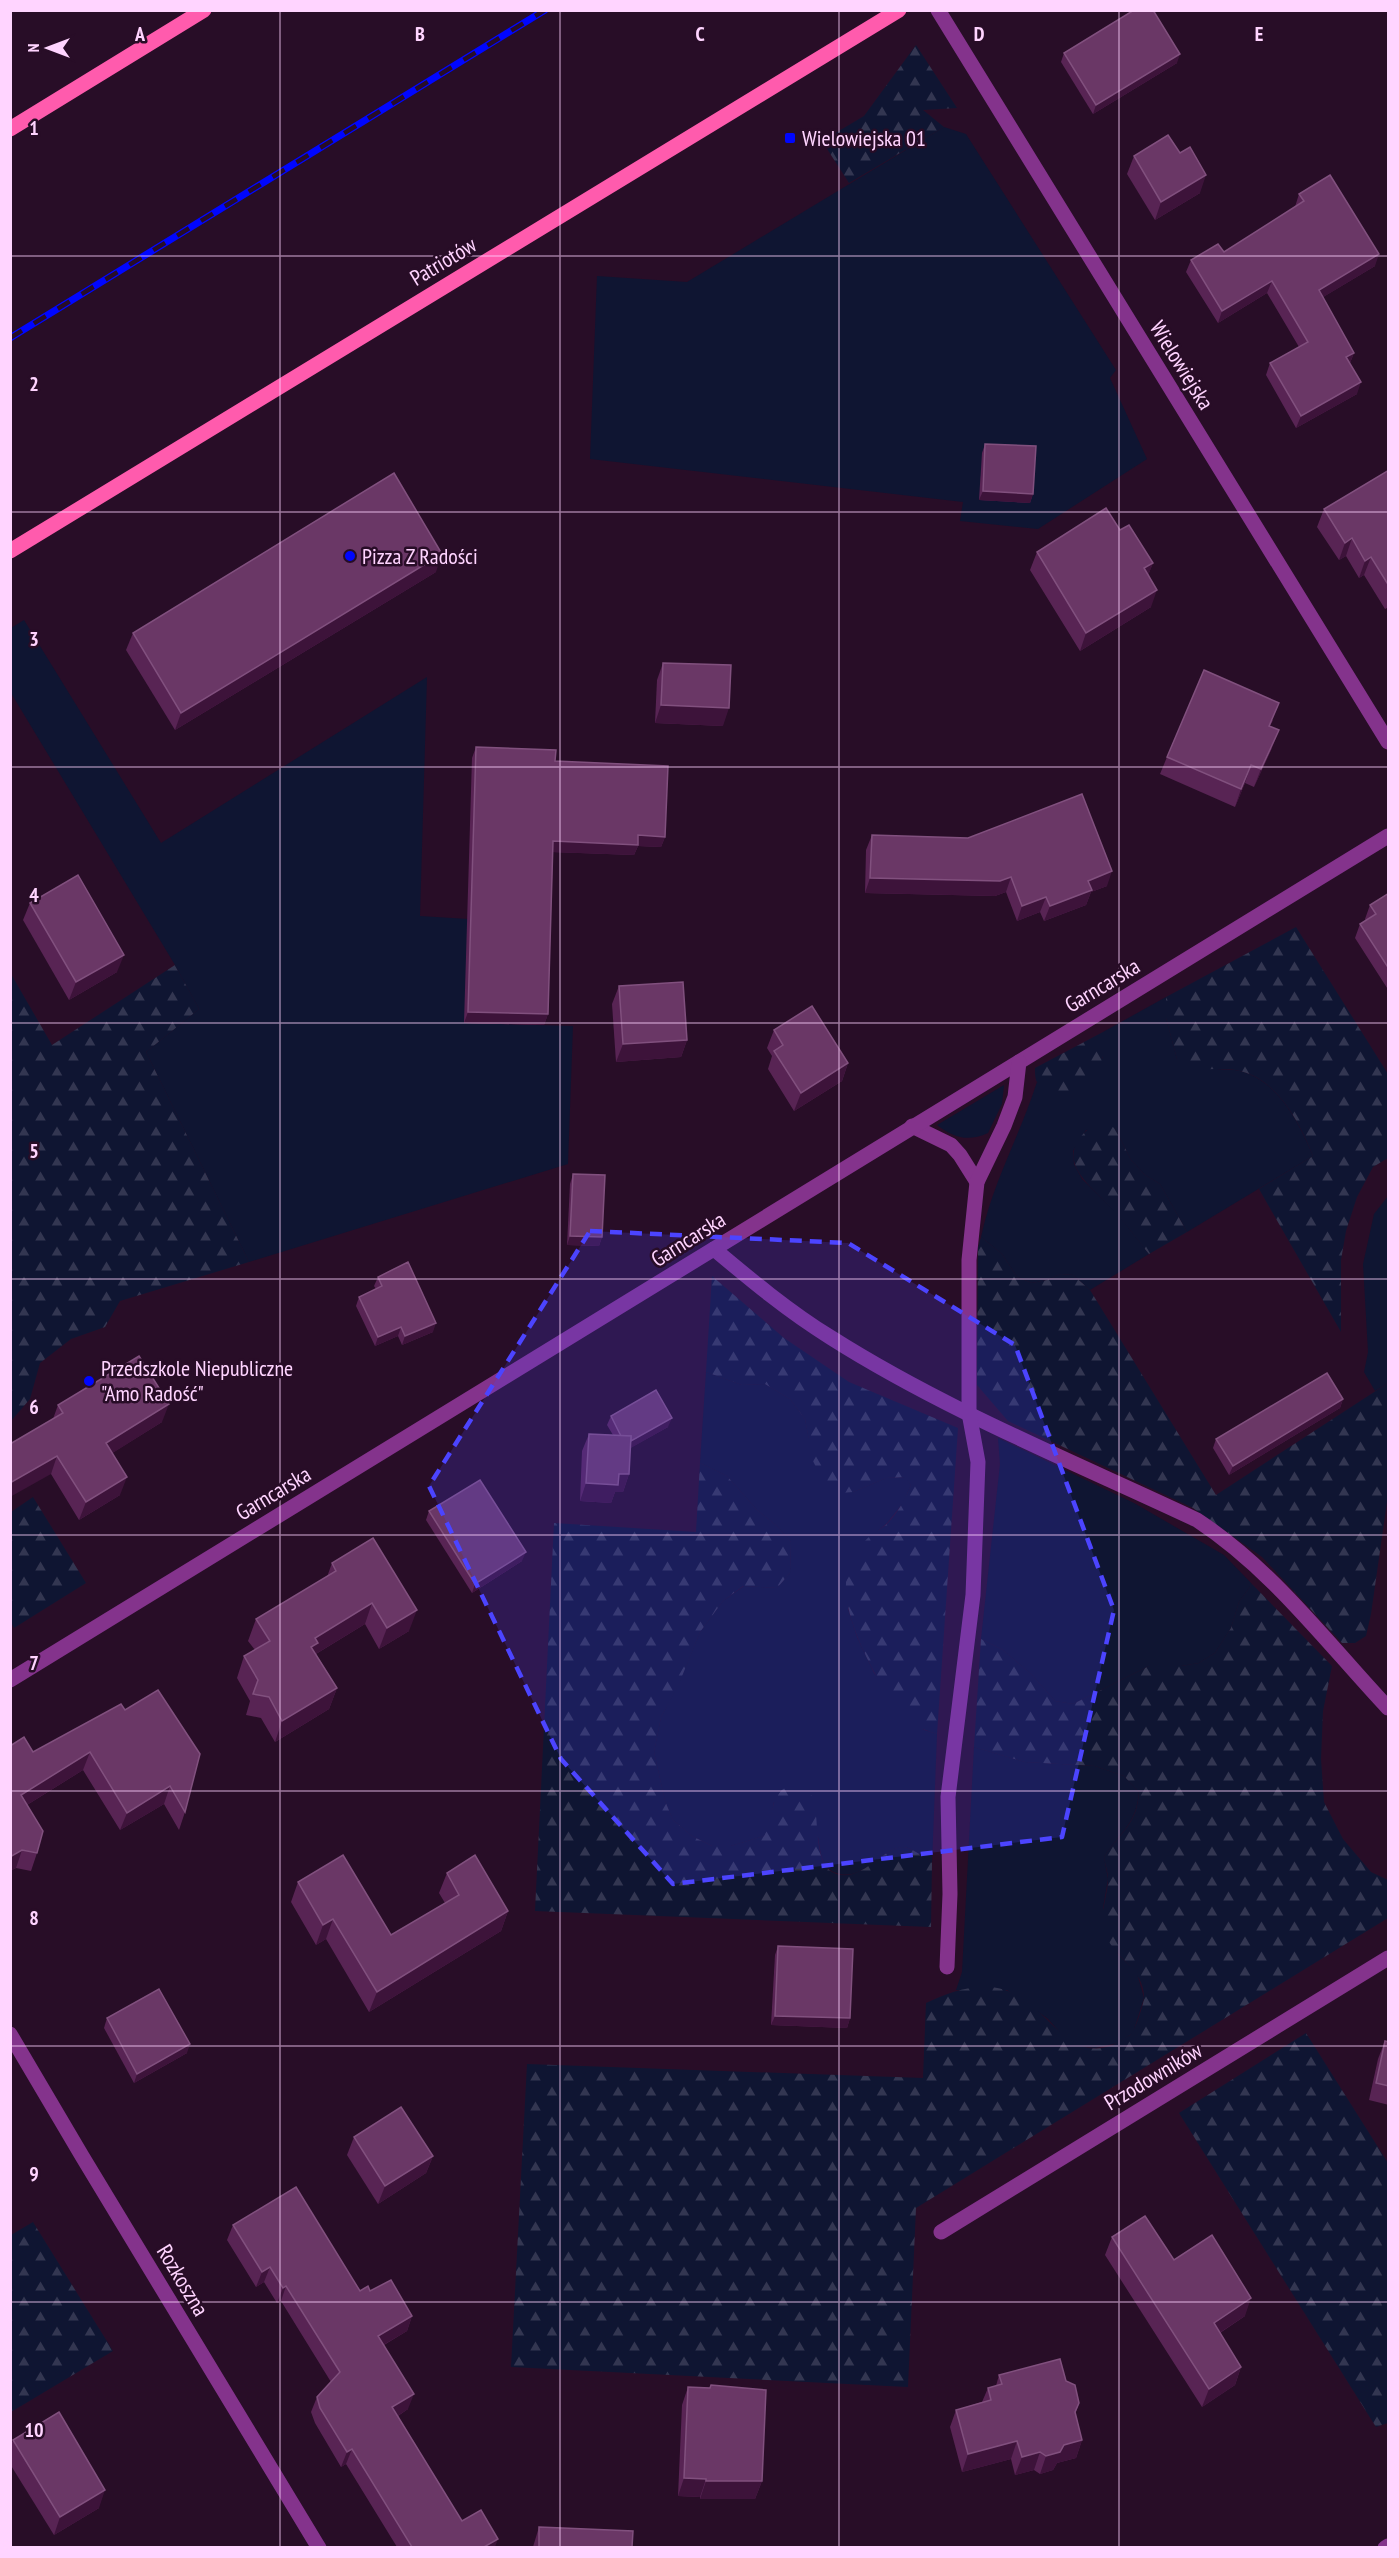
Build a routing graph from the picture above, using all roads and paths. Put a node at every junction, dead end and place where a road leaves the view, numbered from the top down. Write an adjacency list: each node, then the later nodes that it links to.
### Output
1 (204, 10): 4 (main road)
2 (898, 10): 5 (main road, Patriotów)
3 (939, 10): 6 (street, Wielowiejska)
4 (10, 129)
5 (10, 551)
6 (1389, 742)
7 (1389, 836): 8 (street, Garncarska)
8 (1019, 1062): 9 (street, Garncarska); 10 (street)
9 (912, 1126): 10 (street); 11 (street, Garncarska)
10 (977, 1182): 12 (street)
11 (714, 1249): 12 (street); 13 (street, Garncarska)
12 (969, 1413): 14 (street); 16 (street)
13 (10, 1680)
14 (1389, 1708)
15 (1389, 1958): 18 (street, Przodowników)
16 (947, 1967)
17 (10, 2034): 19 (street, Rozkoszna)
18 (941, 2232)
19 (319, 2547)

